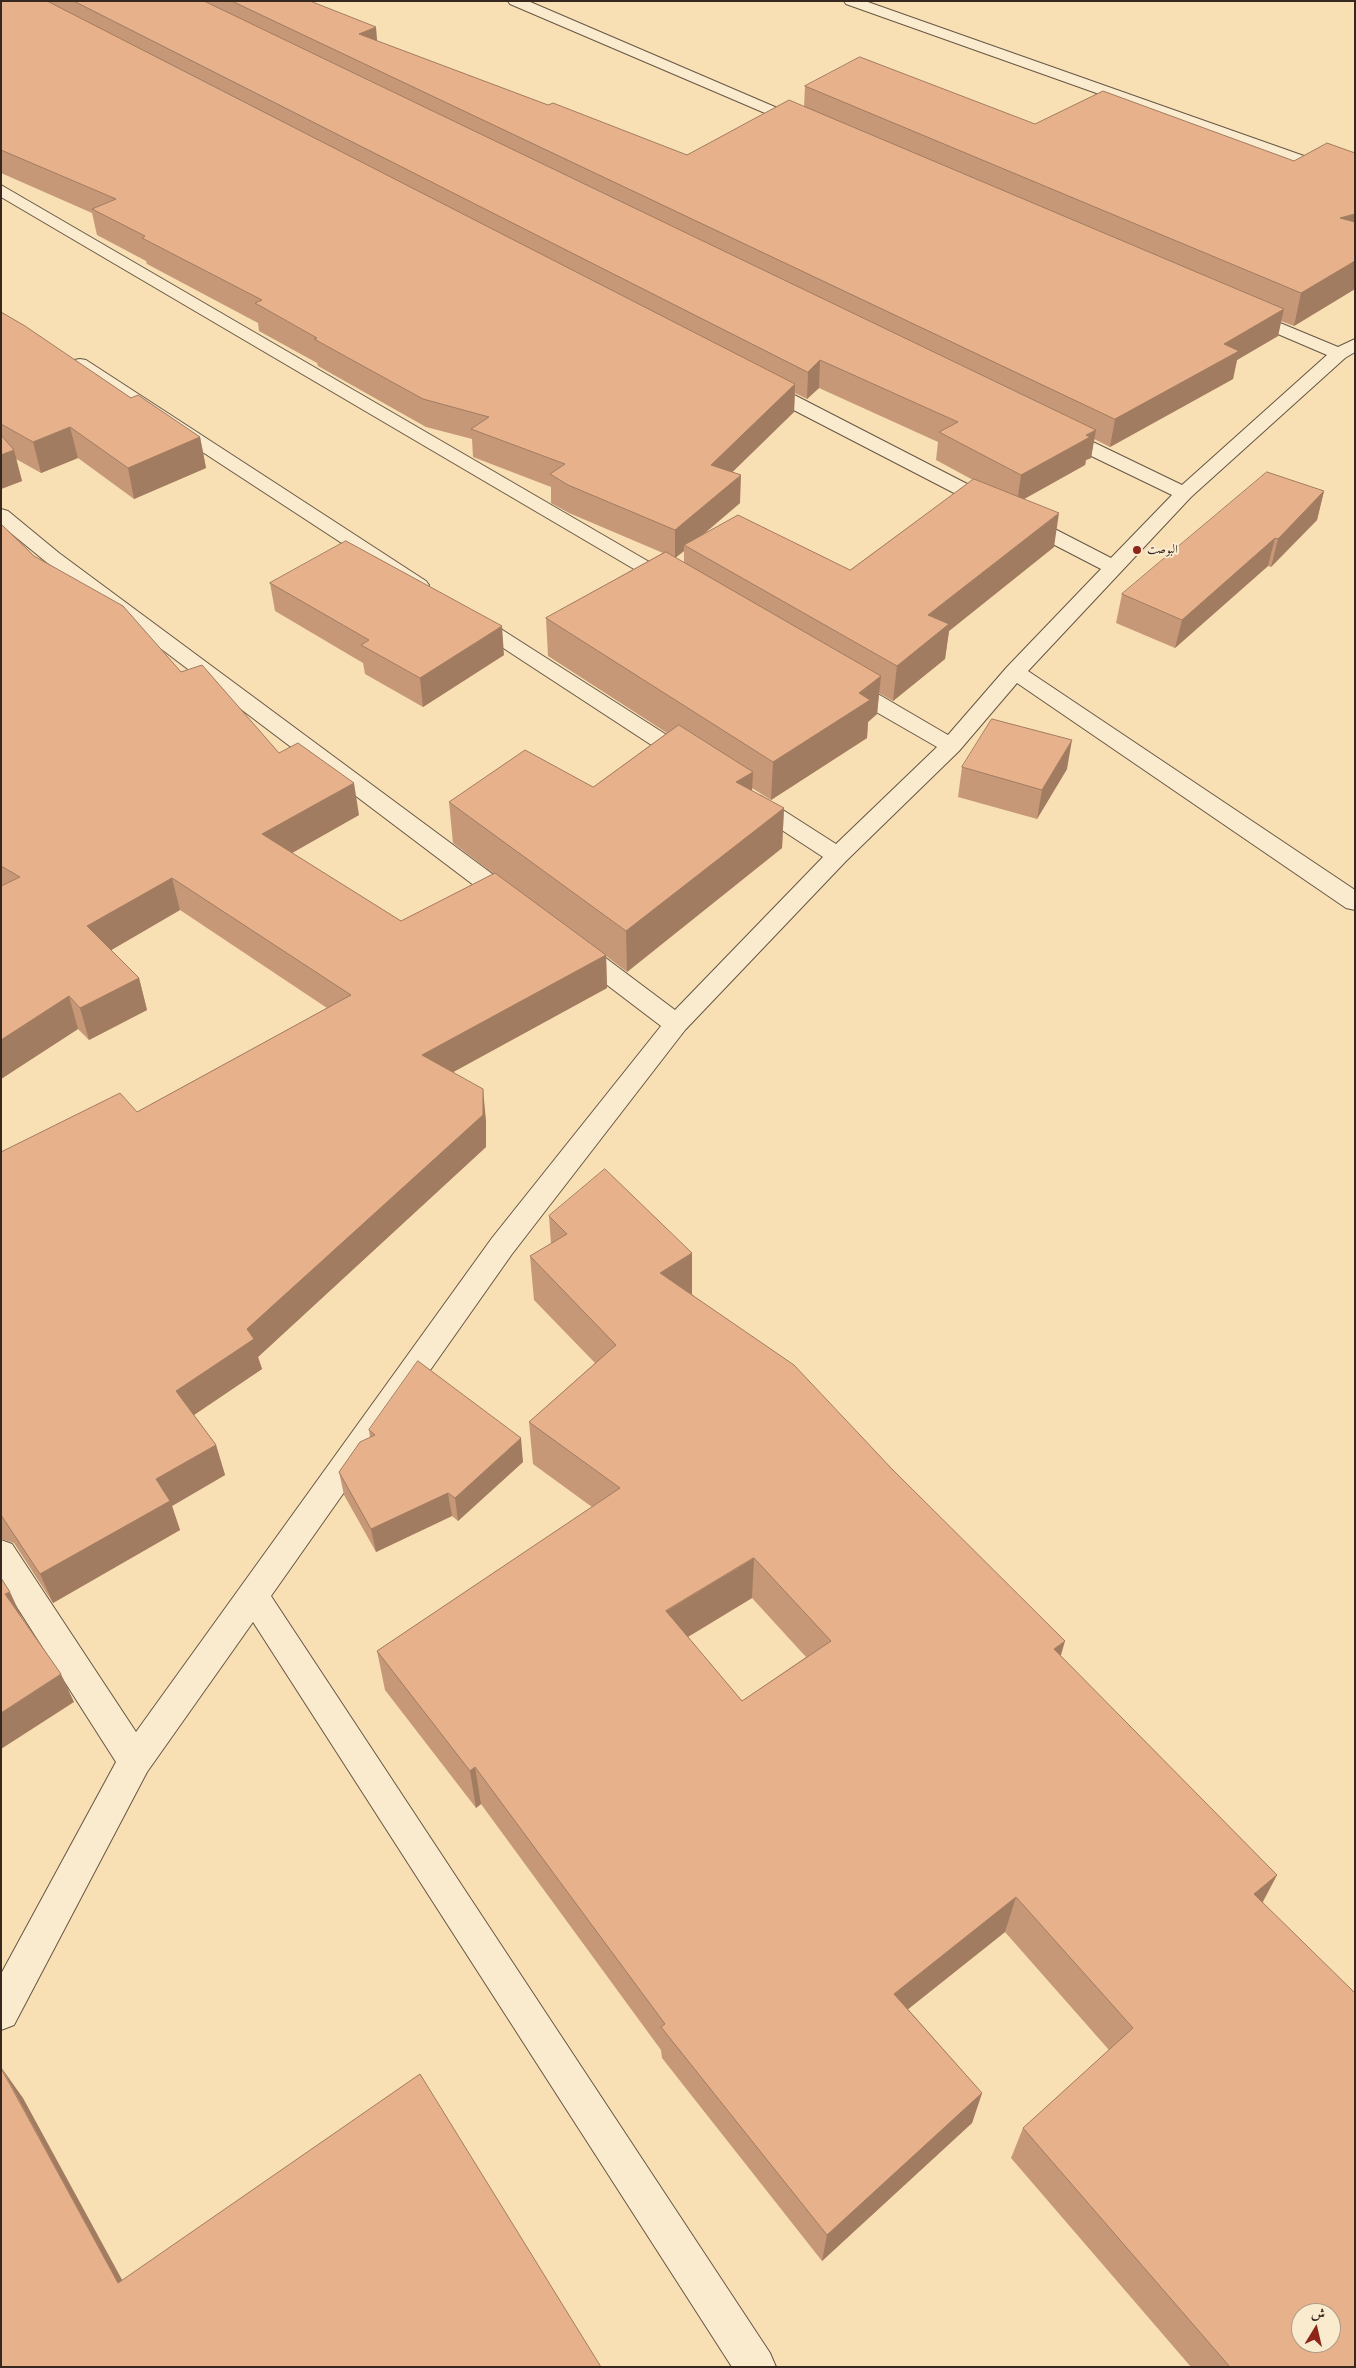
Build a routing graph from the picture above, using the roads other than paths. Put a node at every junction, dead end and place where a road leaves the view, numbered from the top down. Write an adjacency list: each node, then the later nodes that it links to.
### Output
1 (515, 1): 3 (street)
2 (851, 1): 4 (street)
3 (817, 130)
4 (1355, 180)
5 (1, 190): 14 (street)
6 (1229, 307): 7 (street)
7 (1347, 349): 11 (street)
8 (60, 351): 18 (street)
9 (750, 380): 13 (street)
10 (1040, 424): 11 (street)
11 (1184, 493): 13 (street)
12 (1, 515): 22 (street)
13 (1113, 567): 15 (street)
14 (694, 596)
15 (1015, 672): 17 (street); 21 (street)
16 (831, 676): 17 (street)
17 (951, 746): 20 (street)
18 (704, 770)
19 (738, 791): 20 (street)
20 (838, 856): 24 (street)
21 (1355, 902)
22 (532, 916)
23 (564, 940): 24 (street)
24 (676, 1024): 26 (street)
25 (1, 1554): 27 (street)
26 (253, 1595): 27 (street); 29 (street)
27 (135, 1761): 28 (street)
28 (2, 2010)
29 (756, 2367)

